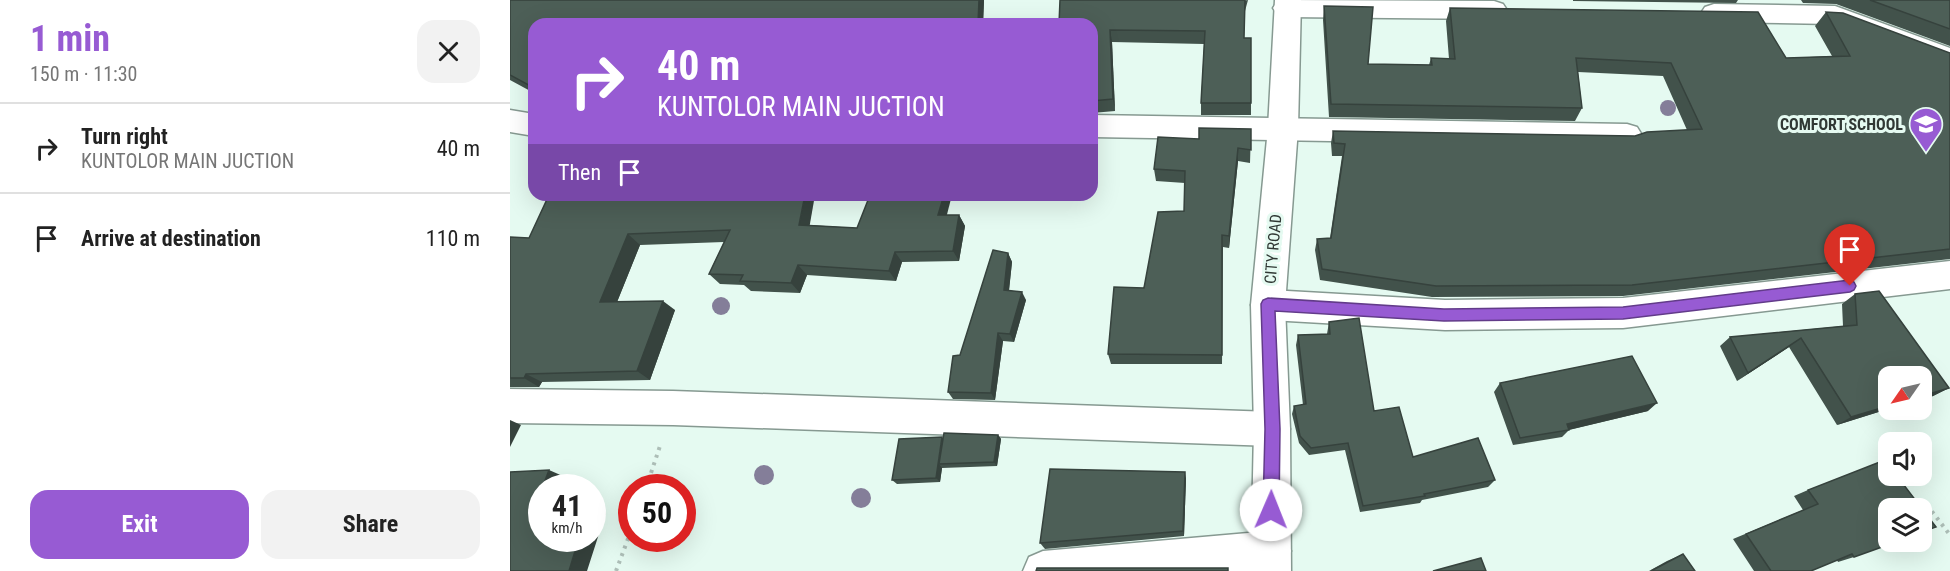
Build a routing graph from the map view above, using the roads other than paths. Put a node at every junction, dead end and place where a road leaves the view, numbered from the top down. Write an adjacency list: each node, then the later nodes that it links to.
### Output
1 (1287, 4): 2 (street); 8 (street, CITY ROAD)
2 (1513, 11)
3 (1692, 13): 4 (street)
4 (1950, 58)
5 (510, 121): 6 (street)
6 (528, 124)
7 (1098, 126): 8 (street)
8 (1283, 128): 9 (street); 11 (street, CITY ROAD)
9 (1627, 135)
10 (1950, 275): 11 (street)
11 (1268, 304): 13 (street, CITY ROAD)
12 (510, 406): 13 (street)
13 (1272, 429): 14 (street, CITY ROAD)
14 (1271, 561): 15 (street)
15 (1043, 571)

